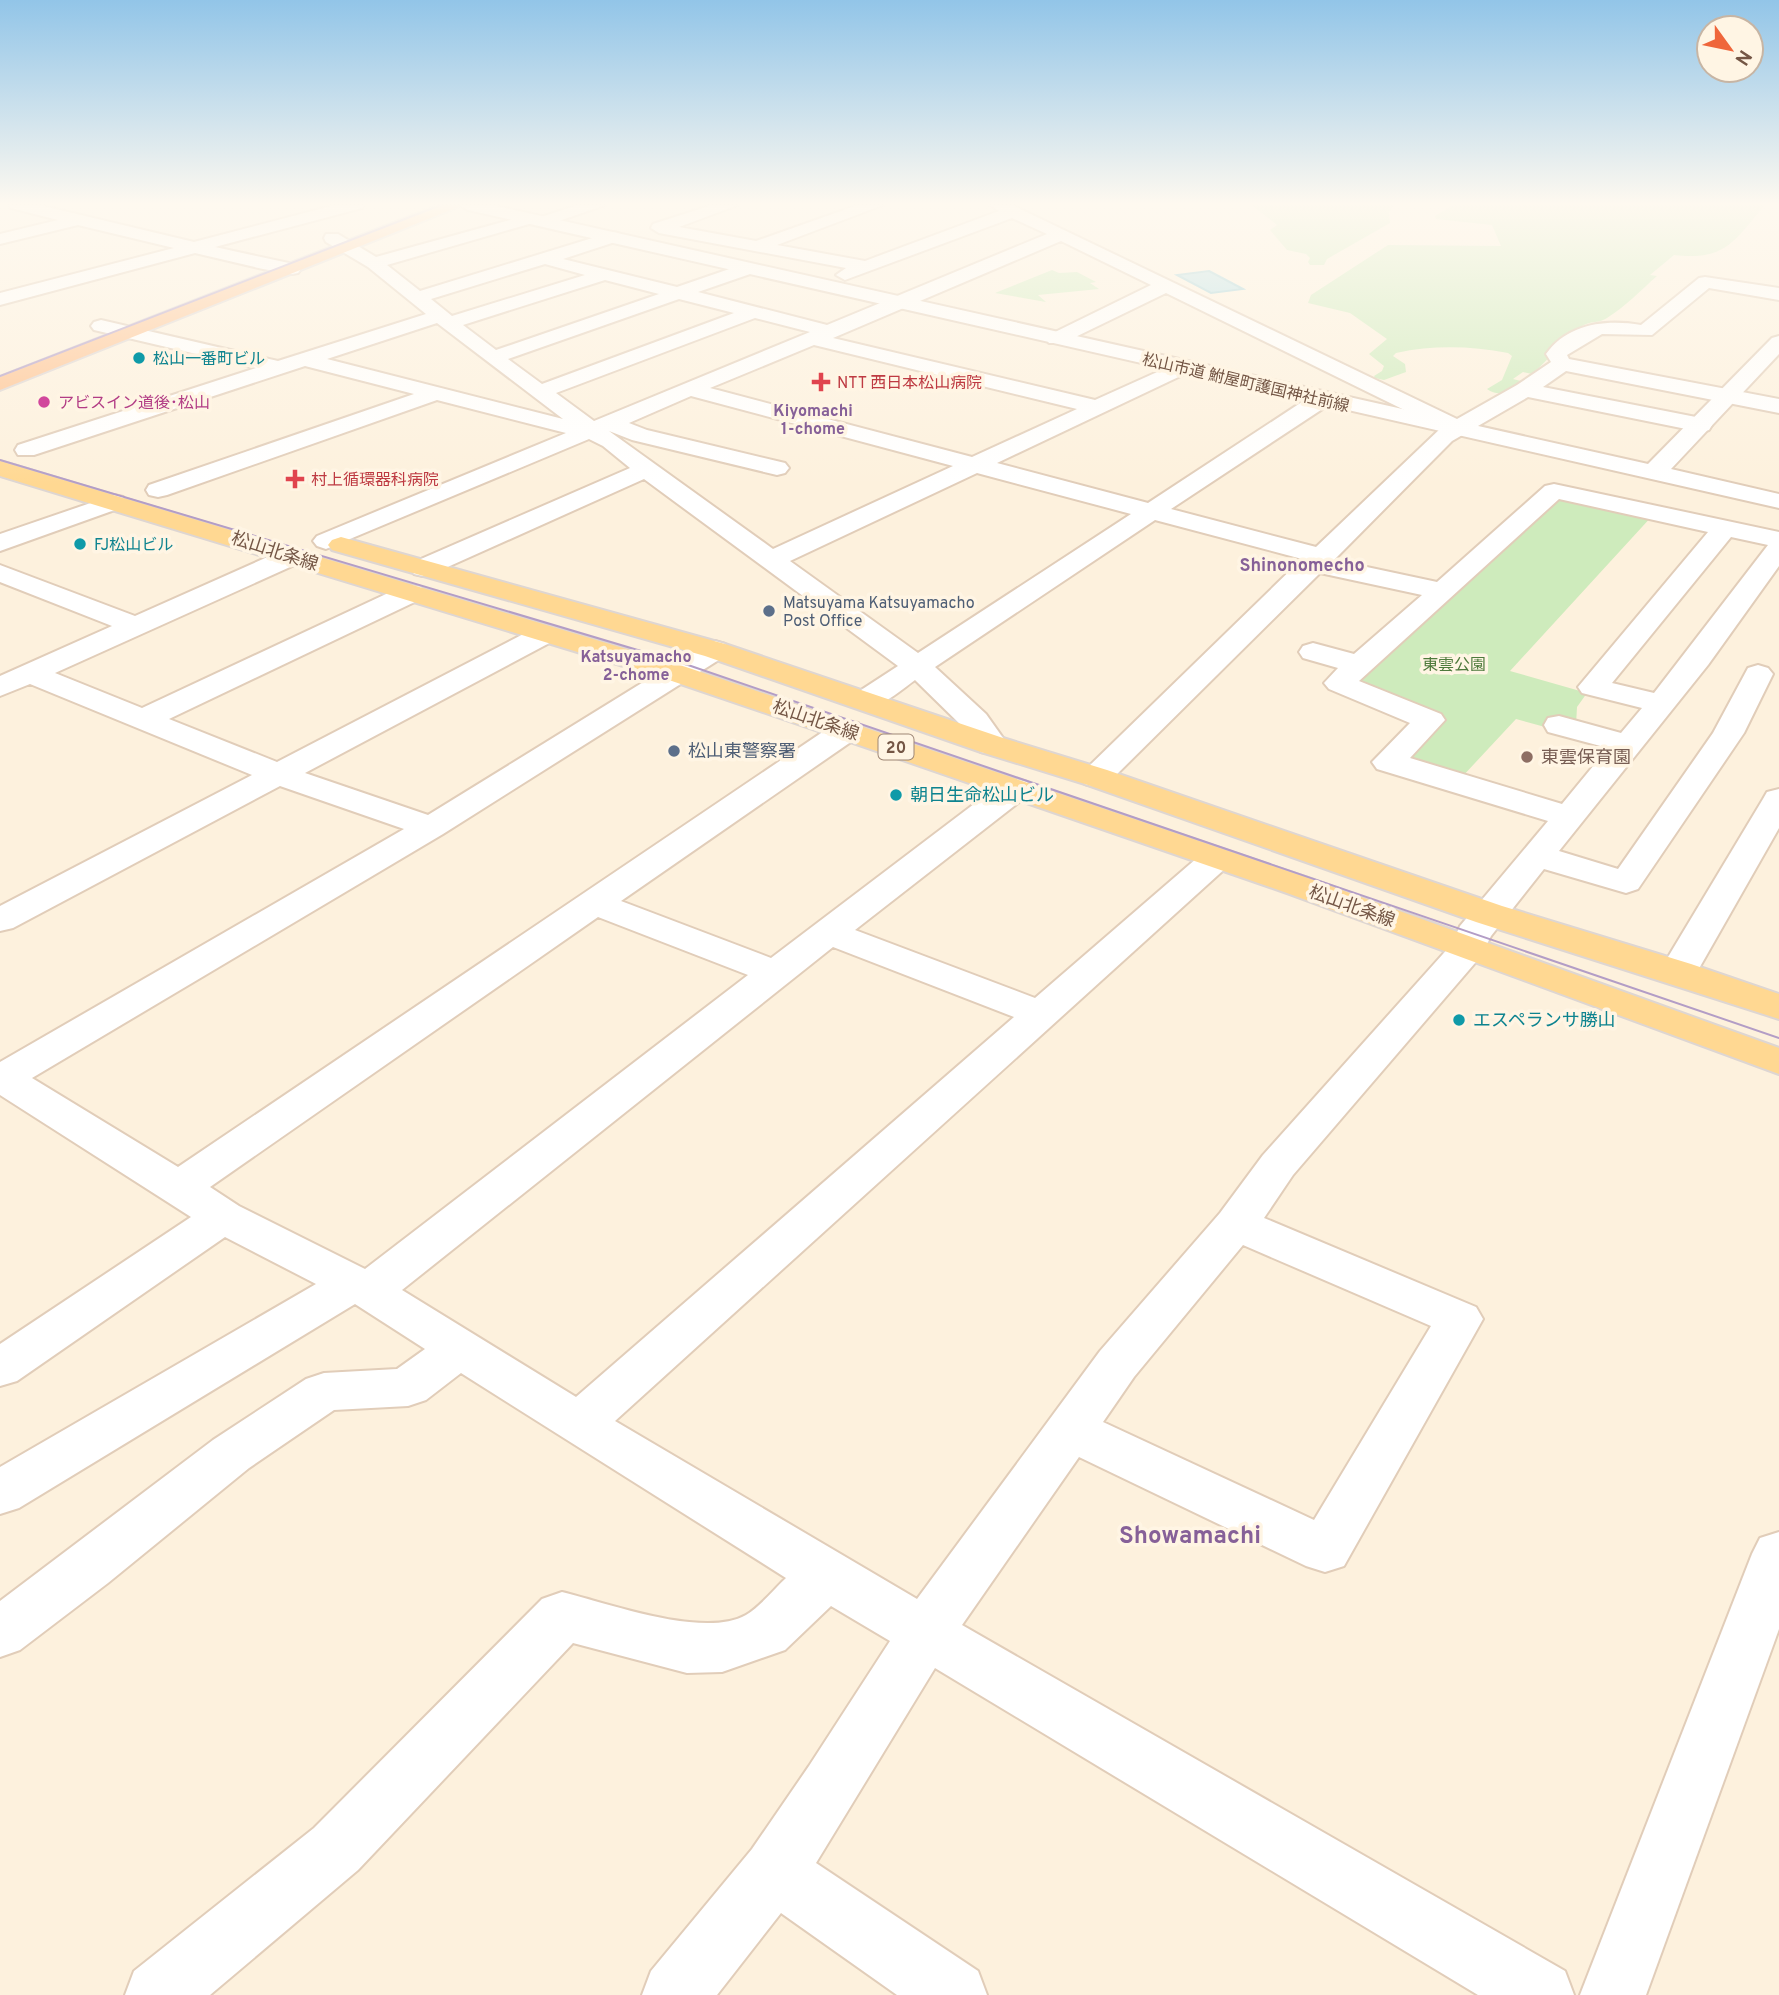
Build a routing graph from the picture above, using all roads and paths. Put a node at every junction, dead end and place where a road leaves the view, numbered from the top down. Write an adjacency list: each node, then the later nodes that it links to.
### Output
1 (62, 298): 13 (street)
2 (187, 298): 19 (highway)
3 (217, 298): 18 (highway)
4 (415, 298): 17 (street)
5 (519, 298): 17 (street)
6 (660, 298): 24 (street)
7 (700, 298): 16 (street)
8 (877, 298): 14 (street, 松山市道 鮒屋町護国神社前線)
9 (910, 298): 14 (street)
10 (1140, 298): 22 (street)
11 (1189, 298): 41 (street)
12 (1685, 298): 27 (street)
13 (69, 300)
14 (898, 303): 21 (street); 22 (street, 松山市道 鮒屋町護国神社前線)
15 (94, 306): 19 (street)
16 (754, 312): 21 (street); 33 (street)
17 (443, 319): 24 (street); 25 (street)
18 (158, 321): 19 (street)
19 (130, 324): 20 (street); 28 (street); 30 (highway)
20 (102, 326): 26 (highway)
21 (823, 335): 31 (street); 38 (street)
22 (1056, 339): 29 (street, 松山市道 鮒屋町護国神社前線)
23 (1779, 342): 35 (street)
24 (493, 358): 33 (street)
25 (303, 359): 28 (street); 34 (street)
26 (0, 365)
27 (1562, 365): 32 (street); 35 (street)
28 (277, 368): 42 (street)
29 (1182, 368): 36 (street, 松山市道 鮒屋町護国神社前線); 38 (street)
30 (0, 384)
31 (692, 390): 40 (street); 43 (street)
32 (1525, 390): 39 (street); 41 (street)
33 (542, 391): 40 (street)
34 (435, 394): 40 (street); 48 (street)
35 (1727, 396): 37 (street); 39 (street)
36 (1322, 399): 41 (street, 松山市道 鮒屋町護国神社前線); 52 (street)
37 (1779, 407)
38 (1100, 408): 43 (street)
39 (1701, 425): 47 (street)
40 (600, 427): 45 (street); 46 (street); 55 (street)
41 (1458, 428): 47 (street, 松山市道 鮒屋町護国神社前線); 60 (street)
42 (13, 447): 48 (main road, 松山北条線 / 20)
43 (976, 464): 52 (street); 59 (street)
44 (0, 468): 50 (main road, 松山北条線 / 20)
45 (776, 468)
46 (646, 469): 59 (street); 62 (street)
47 (1652, 472): 49 (street, 松山市道 鮒屋町護国神社前線); 51 (street)
48 (158, 490): 55 (main road, 松山北条線 / 20)
49 (1779, 500)
50 (114, 502): 56 (street); 58 (main road, 松山北条線 / 20)
51 (1610, 503): 53 (street); 63 (street)
52 (1149, 512): 60 (street); 68 (street)
53 (1725, 528): 54 (street); 74 (street)
54 (1779, 540)
55 (326, 541): 62 (main road, 松山北条線 / 20)
56 (0, 543)
57 (1779, 548): 70 (street)
58 (290, 557): 62 (main road, 松山北条線 / 20); 64 (street)
59 (771, 560): 68 (street)
60 (1318, 560): 63 (street); 81 (street)
61 (6, 581): 64 (street)
62 (417, 581): 65 (main road, 松山北条線 / 20); 66 (main road, 松山北条線 / 20); 76 (street)
63 (1443, 592): 69 (street)
64 (136, 626): 72 (street)
65 (545, 634): 71 (main road, 松山北条線 / 20); 80 (street)
66 (715, 650): 71 (street); 75 (main road, 松山北条線 / 20)
67 (1313, 652): 69 (street)
68 (917, 666): 75 (street); 79 (street)
69 (1360, 666): 84 (street)
70 (1738, 669): 74 (street); 86 (street)
71 (676, 673): 75 (main road, 松山北条線 / 20); 85 (street)
72 (31, 674): 73 (street); 76 (street)
73 (0, 687)
74 (1661, 704): 78 (street)
75 (856, 715): 79 (main road, 松山北条線 / 20); 82 (main road, 松山北条線 / 20); 88 (street)
76 (144, 719): 80 (street)
77 (1559, 725): 78 (street)
78 (1628, 744): 84 (street)
79 (992, 745): 81 (main road, 松山北条線 / 20)
80 (278, 774): 85 (street); 89 (street)
81 (1096, 777): 90 (main road, 松山北条線 / 20)
82 (1015, 789): 87 (main road, 松山北条線 / 20); 91 (street)
83 (1779, 799): 92 (street)
84 (1569, 817): 86 (street)
85 (431, 827): 97 (street)
86 (1537, 856): 90 (street)
87 (1216, 859): 90 (main road, 松山北条線 / 20); 95 (street)
88 (593, 903): 93 (street); 98 (street)
89 (0, 920)
90 (1478, 931): 92 (main road, 松山北条線 / 20); 96 (main road, 松山北条線 / 20); 100 (street)
91 (828, 932): 93 (street); 95 (street)
92 (1678, 972): 94 (main road, 松山北条線 / 20)
93 (776, 973): 101 (street)
94 (1779, 1007)
95 (1041, 1014): 104 (street)
96 (1779, 1062)
97 (1, 1078): 98 (street)
98 (179, 1187): 99 (street)
99 (223, 1217): 101 (street); 103 (street)
100 (1236, 1224): 105 (street); 105 (street)
101 (360, 1287): 102 (street); 106 (street)
102 (460, 1349): 104 (street); 110 (street)
103 (0, 1368)
104 (579, 1424): 108 (street)
105 (1071, 1430): 109 (street)
106 (0, 1493)
107 (1779, 1555): 116 (street)
108 (827, 1576): 109 (street); 112 (street)
109 (926, 1632): 111 (street); 115 (street)
110 (0, 1633)
111 (774, 1871): 113 (street); 114 (street)
112 (158, 1995)
113 (675, 1995)
114 (954, 1995)
115 (1541, 1995)
116 (1613, 1995)

